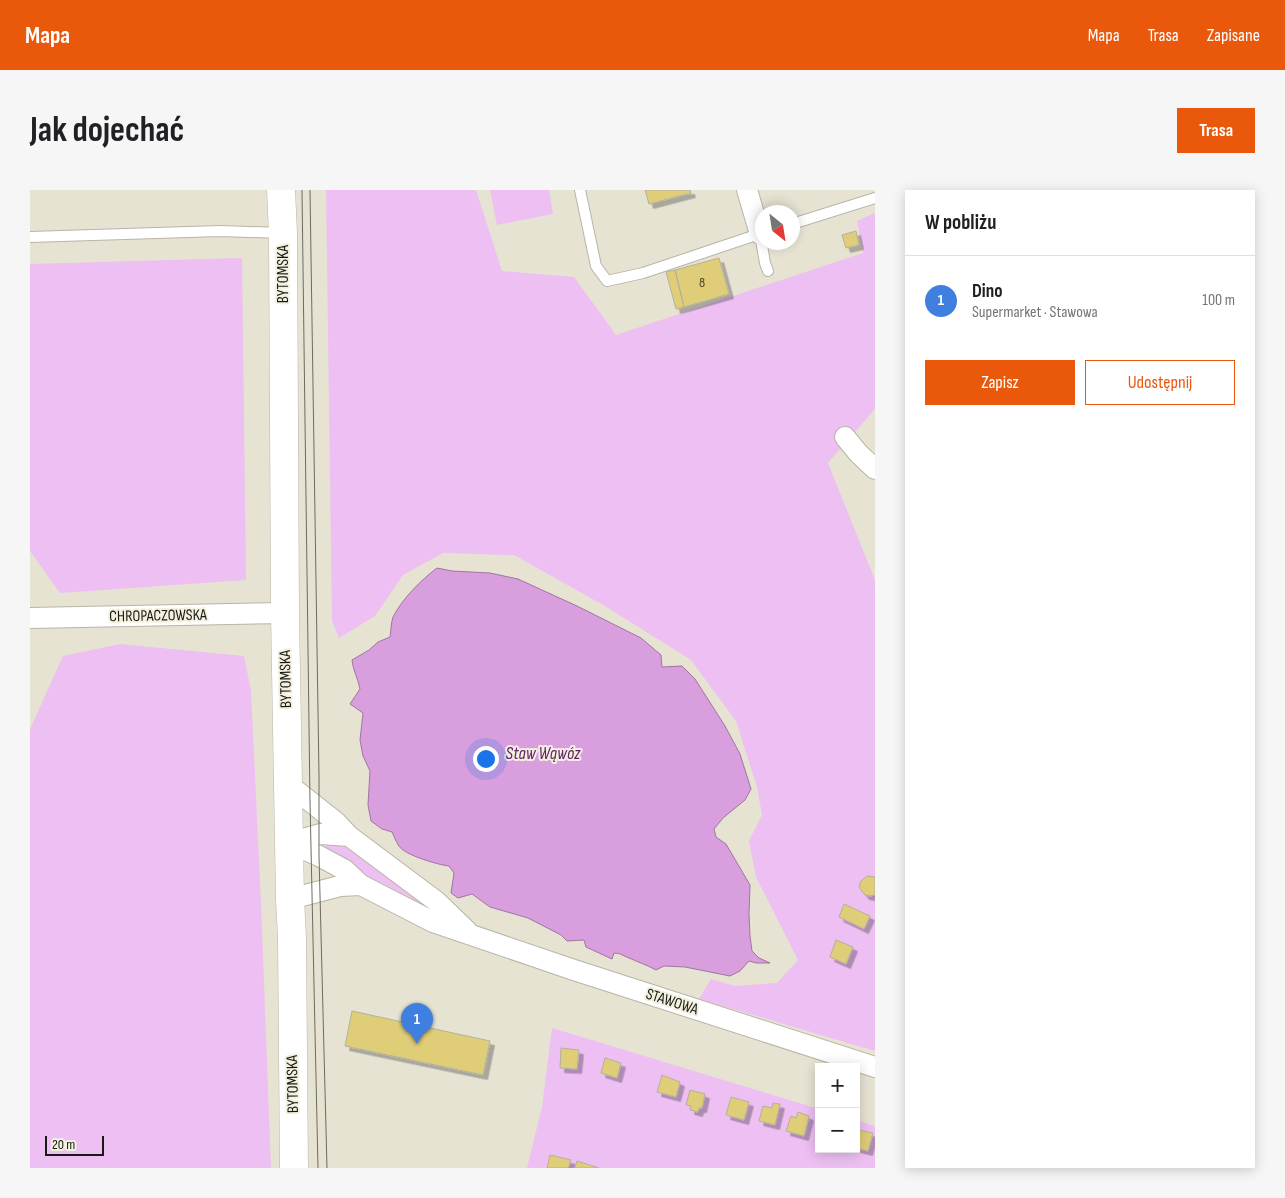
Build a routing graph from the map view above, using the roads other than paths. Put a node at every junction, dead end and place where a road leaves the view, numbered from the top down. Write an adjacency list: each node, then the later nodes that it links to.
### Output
1 (281, 190): 7 (main road, BYTOMSKA)
2 (580, 190): 8 (lane)
3 (748, 190): 5 (street)
4 (875, 198): 6 (lane)
5 (755, 214)
6 (800, 221)
7 (283, 233): 9 (lane); 14 (main road, BYTOMSKA)
8 (755, 236)
9 (30, 237)
10 (763, 250): 11 (lane)
11 (768, 271)
12 (844, 437): 13 (street)
13 (875, 469)
14 (285, 613): 15 (street, CHROPACZOWSKA); 16 (main road, BYTOMSKA)
15 (30, 618)
16 (288, 784): 17 (street); 18 (main road, BYTOMSKA)
17 (349, 836): 18 (street); 21 (street)
18 (289, 843): 19 (street, STAWOWA); 20 (main road, BYTOMSKA)
19 (361, 885): 20 (street); 21 (street, STAWOWA)
20 (290, 899): 23 (main road, BYTOMSKA)
21 (470, 934): 22 (street, STAWOWA)
22 (875, 1067)
23 (294, 1168)

